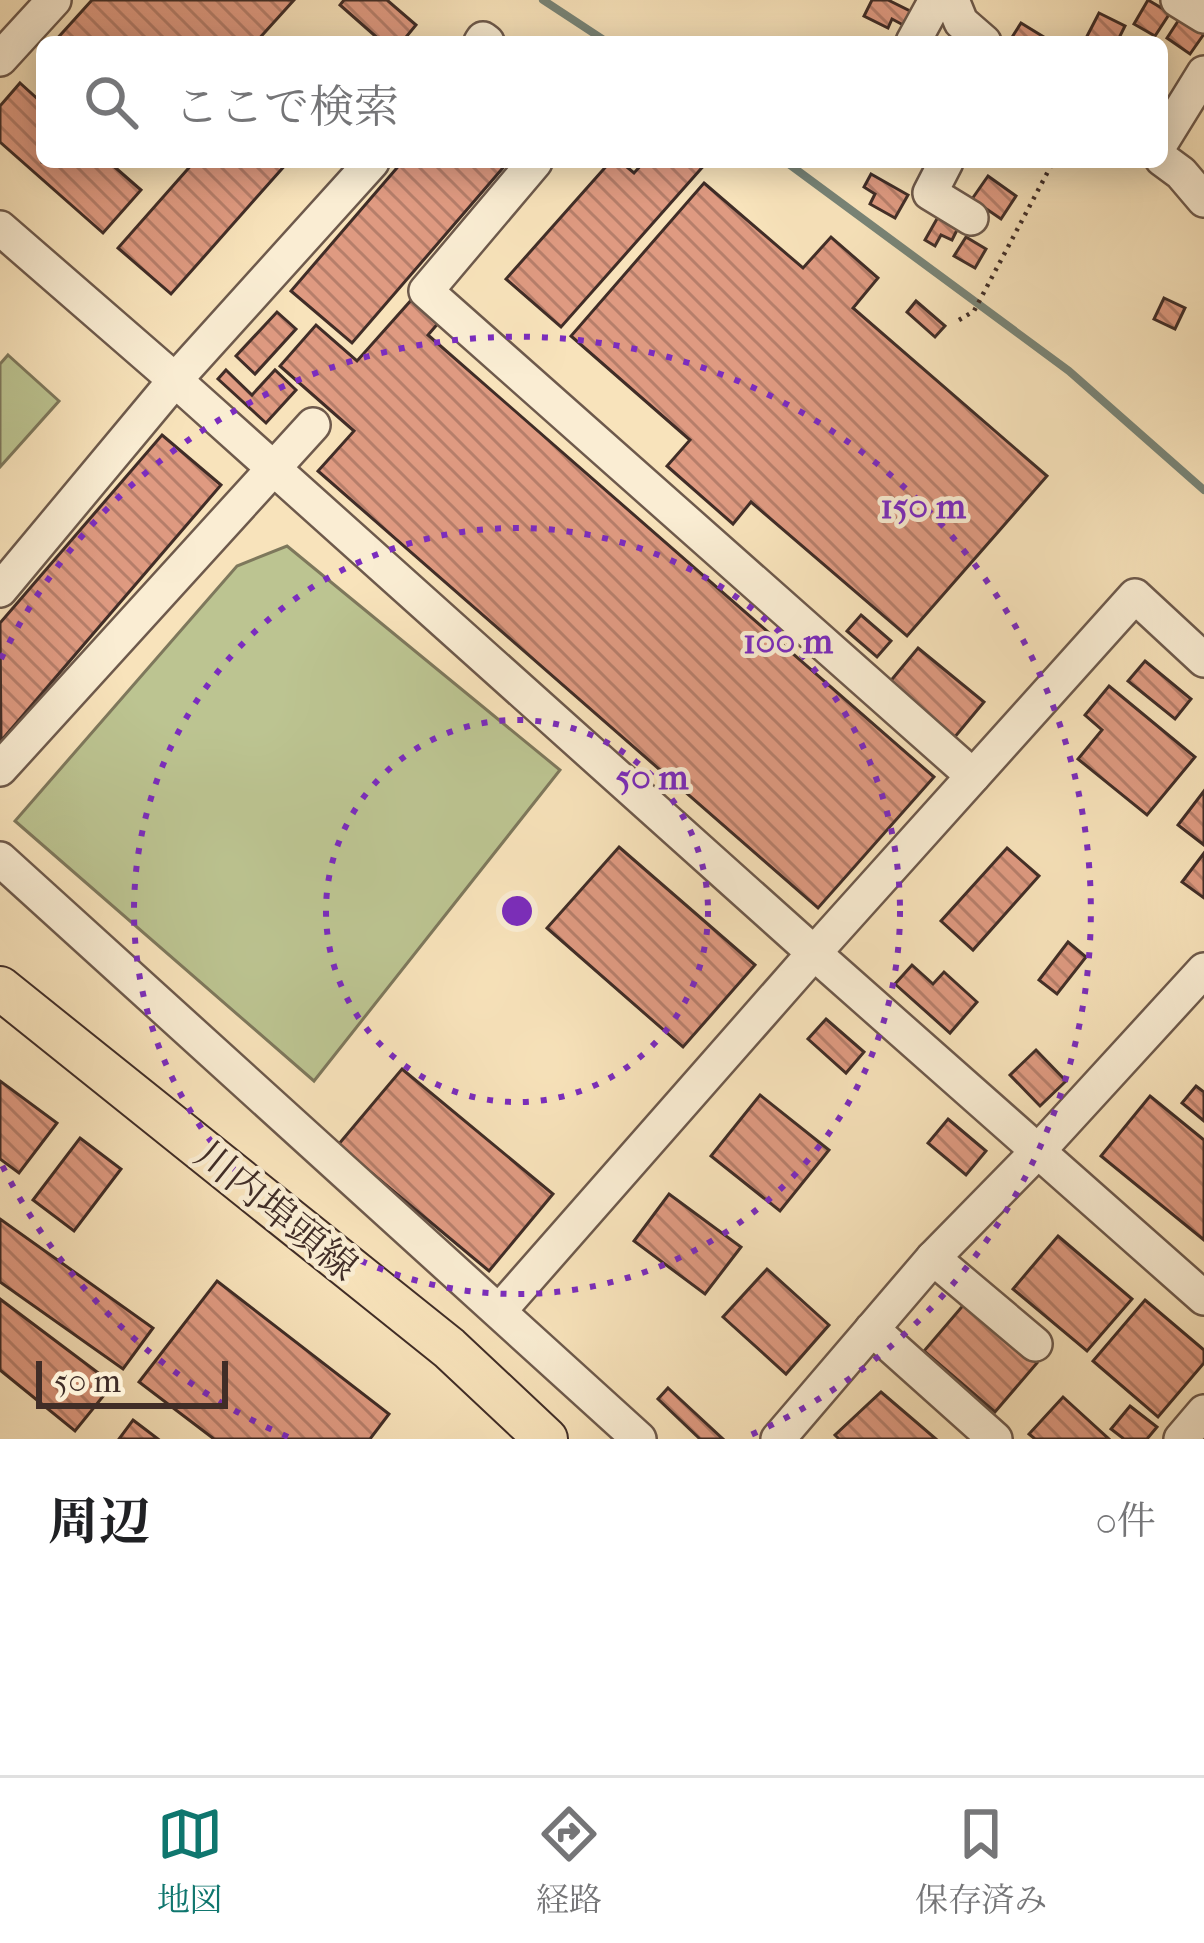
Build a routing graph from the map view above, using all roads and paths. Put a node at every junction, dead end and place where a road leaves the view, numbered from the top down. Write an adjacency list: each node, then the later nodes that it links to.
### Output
1 (54, 0): 8 (street)
2 (936, 0): 6 (street)
3 (952, 0): 7 (street)
4 (1178, 0): 5 (street)
5 (1204, 16)
6 (916, 36)
7 (977, 36)
8 (0, 59)
9 (1204, 73): 10 (street)
10 (1168, 131)
11 (1168, 163): 16 (street)
12 (367, 168): 20 (street)
13 (530, 168): 26 (street)
14 (943, 168): 17 (street)
15 (1050, 168): 19 (path)
16 (1204, 200)
17 (971, 218)
18 (0, 227): 20 (street)
19 (959, 320)
20 (175, 380): 22 (street); 23 (street)
21 (313, 425): 22 (street)
22 (272, 468): 25 (street); 28 (street)
23 (0, 590)
24 (1204, 660): 26 (street)
25 (0, 769)
26 (973, 776): 28 (street)
27 (0, 859): 34 (street)
28 (814, 953): 31 (street); 34 (street)
29 (1204, 970): 31 (street)
30 (0, 988): 38 (main road, 川内埠頭線)
31 (1040, 1150): 32 (street); 33 (street)
32 (933, 1258): 35 (street); 36 (street)
33 (1204, 1298)
34 (500, 1310): 39 (street)
35 (872, 1329): 40 (street); 41 (street)
36 (1035, 1344)
37 (1204, 1412): 42 (street)
38 (546, 1439)
39 (639, 1439)
40 (778, 1439)
41 (995, 1439)
42 (1181, 1439)

